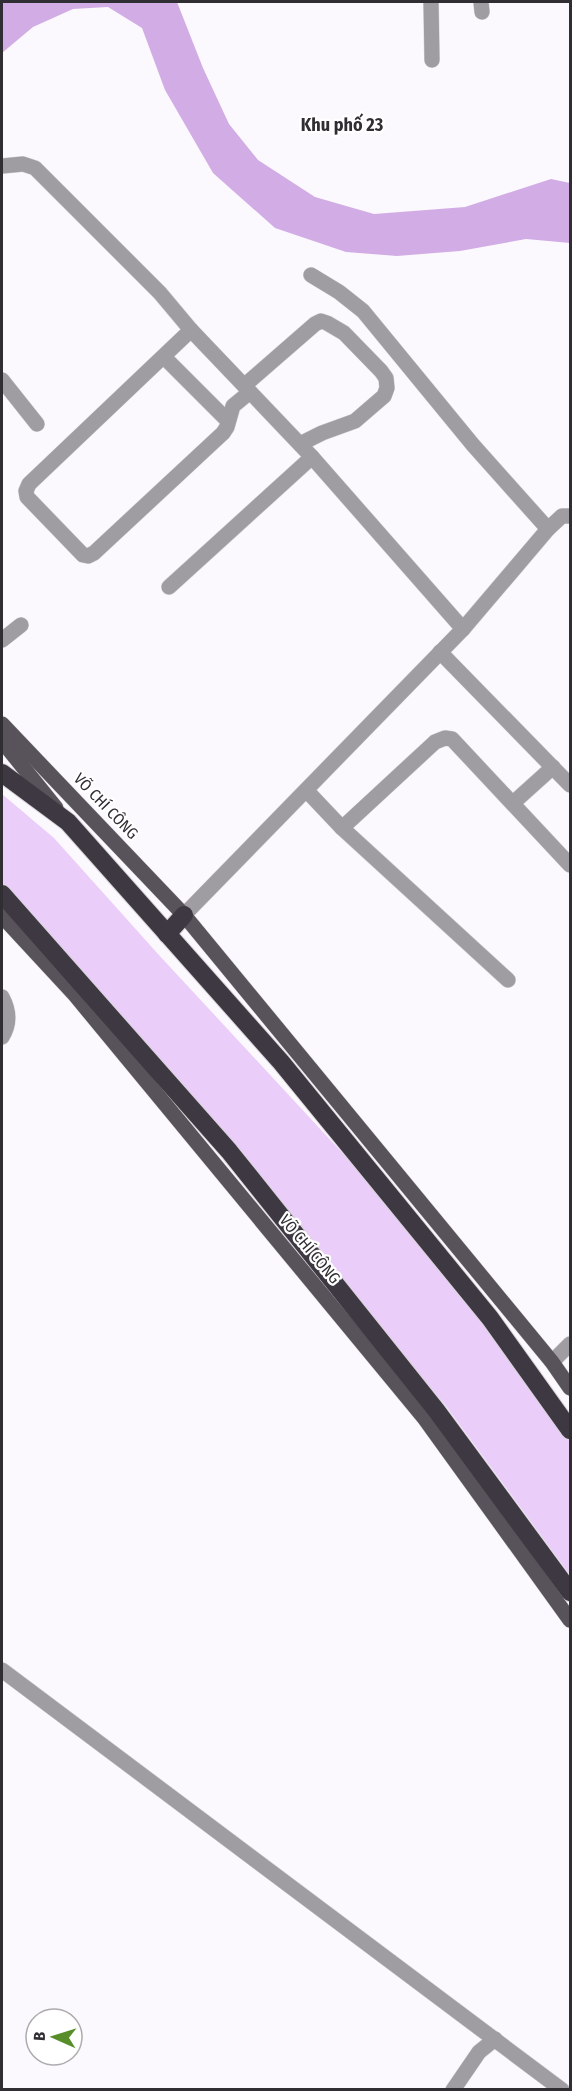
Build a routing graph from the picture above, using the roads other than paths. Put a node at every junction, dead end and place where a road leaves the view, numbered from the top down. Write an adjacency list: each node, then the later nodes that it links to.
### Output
1 (432, 2): 2 (street)
2 (432, 60)
3 (2, 166): 5 (street)
4 (311, 275): 14 (street)
5 (191, 330): 6 (street); 8 (street)
6 (164, 357): 9 (street); 9 (street)
7 (2, 380): 10 (street)
8 (248, 388): 9 (street); 11 (street); 11 (street)
9 (228, 421)
10 (37, 424)
11 (300, 444): 12 (street)
12 (312, 457): 15 (street); 17 (street)
13 (568, 513): 14 (street)
14 (548, 529): 17 (street)
15 (169, 586)
16 (21, 625): 18 (street)
17 (463, 629): 19 (street)
18 (2, 640)
19 (440, 652): 22 (street); 25 (street)
20 (2, 724): 31 (main road, VÕ CHÍ CÔNG)
21 (2, 741): 27 (main road)
22 (553, 767): 24 (street); 26 (street)
23 (2, 773): 27 (highway)
24 (570, 785)
25 (307, 791): 28 (street); 31 (street)
26 (513, 803): 28 (street); 29 (street)
27 (68, 822): 33 (highway)
28 (342, 828): 34 (street)
29 (570, 865)
30 (2, 894): 41 (highway, VÕ CHÍ CÔNG)
31 (184, 915): 33 (highway); 38 (main road, VÕ CHÍ CÔNG)
32 (2, 916): 42 (main road, VÕ CHÍ CÔNG)
33 (167, 934): 40 (highway)
34 (508, 980)
35 (2, 997): 36 (street)
36 (2, 1037)
37 (570, 1344): 38 (street)
38 (552, 1362): 39 (main road, VÕ CHÍ CÔNG)
39 (570, 1388)
40 (570, 1430)
41 (570, 1592)
42 (570, 1620)
43 (2, 1670): 44 (street)
44 (495, 2039): 45 (street); 46 (street)
45 (453, 2090)
46 (562, 2090)

